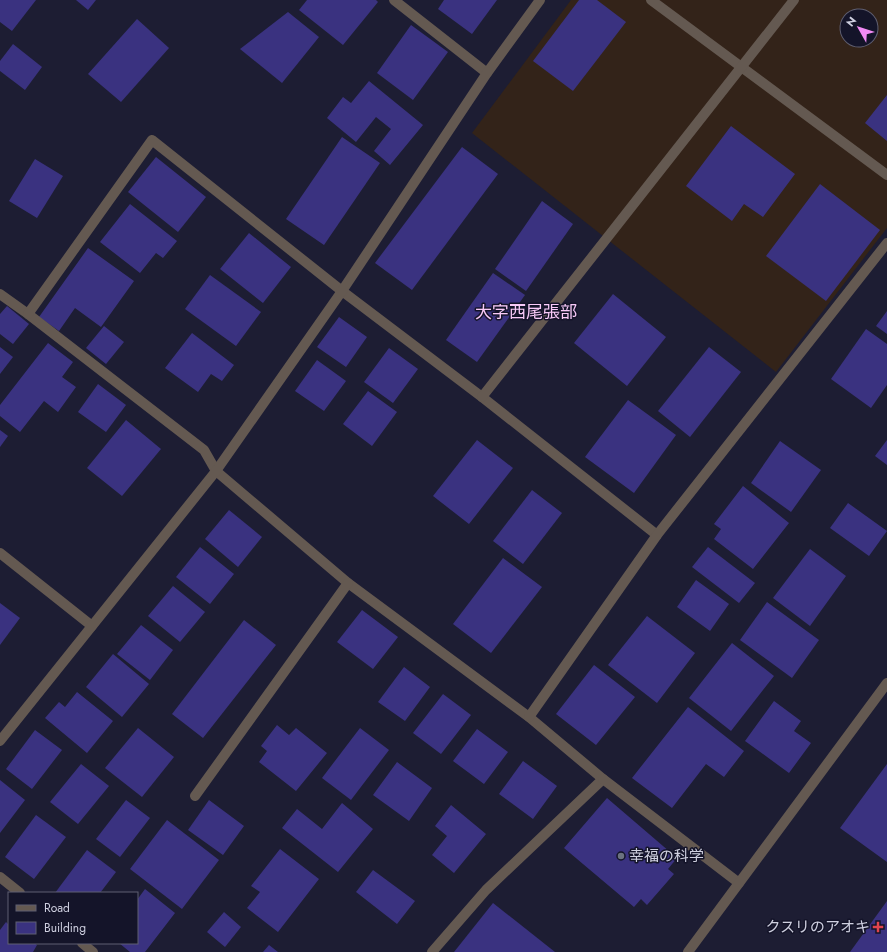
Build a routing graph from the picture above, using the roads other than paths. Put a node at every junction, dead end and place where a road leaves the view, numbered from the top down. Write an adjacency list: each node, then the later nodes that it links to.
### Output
1 (394, 0): 6 (street)
2 (540, 0): 6 (street)
3 (651, 0): 5 (street)
4 (794, 0): 5 (street)
5 (742, 68): 7 (street); 12 (street)
6 (487, 73): 9 (street)
7 (887, 175)
8 (887, 243): 14 (street)
9 (342, 291): 11 (street); 12 (street); 13 (street)
10 (0, 294): 11 (street)
11 (28, 314): 13 (street)
12 (482, 397): 14 (street)
13 (216, 471): 16 (street); 17 (street)
14 (657, 536): 19 (street)
15 (0, 553): 17 (street)
16 (348, 583): 19 (street); 22 (street)
17 (92, 626): 20 (street)
18 (887, 683): 24 (street)
19 (529, 717): 21 (street)
20 (0, 741)
21 (603, 779): 24 (street); 28 (street)
22 (195, 796)
23 (2, 883): 25 (street)
24 (739, 883): 29 (street)
25 (18, 892)
26 (83, 944): 27 (street)
27 (94, 952)
28 (432, 952)
29 (688, 952)

